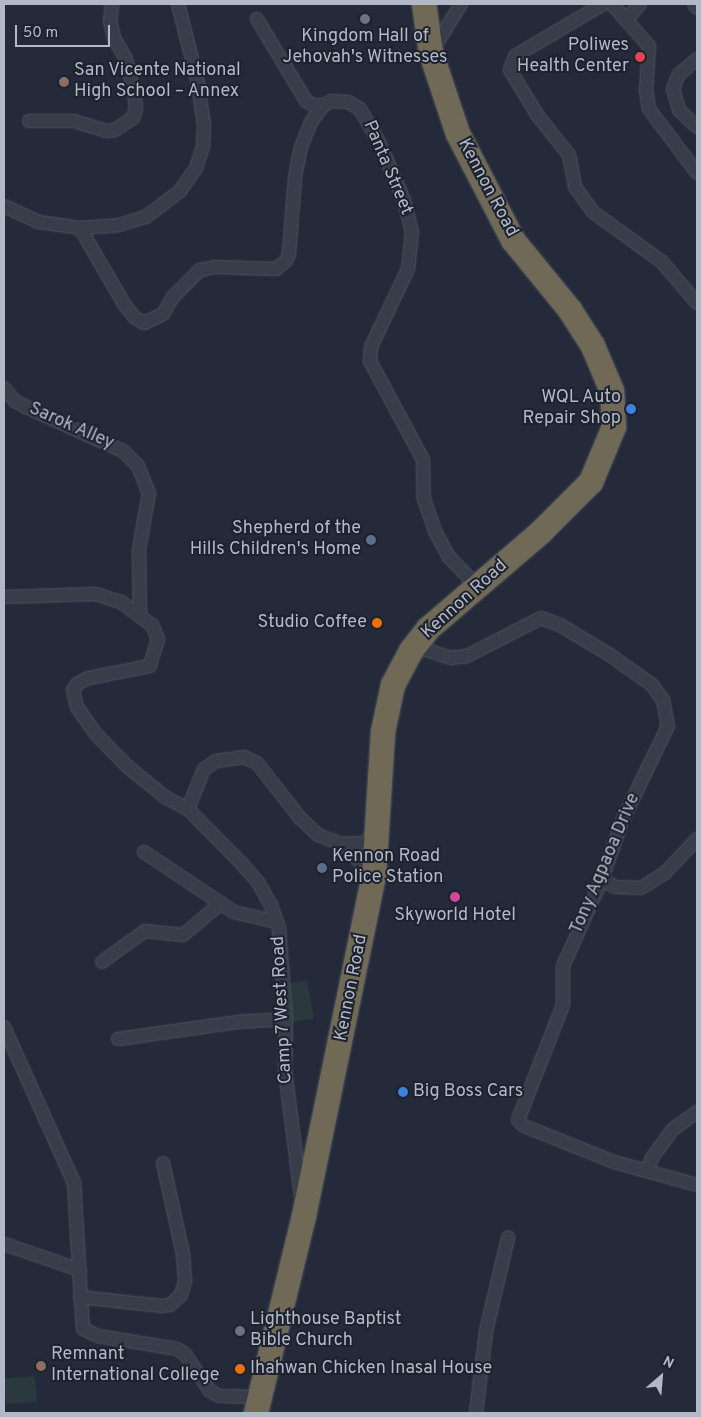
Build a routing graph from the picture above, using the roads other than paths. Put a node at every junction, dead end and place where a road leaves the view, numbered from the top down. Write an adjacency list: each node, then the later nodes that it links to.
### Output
1 (112, 4): 15 (street)
2 (178, 4): 19 (street)
3 (424, 4): 12 (highway, Kennon Road)
4 (461, 4): 12 (street)
5 (603, 4): 20 (street)
6 (612, 4): 11 (street)
7 (640, 4): 11 (street)
8 (694, 4): 9 (street)
9 (697, 8)
10 (257, 19): 14 (street)
11 (627, 19): 17 (street)
12 (431, 53): 22 (highway, Kennon Road)
13 (697, 59): 16 (street)
14 (324, 105): 19 (street); 22 (street, Panta Street)
15 (29, 121)
16 (697, 128)
17 (697, 173)
18 (4, 206): 19 (street)
19 (80, 228)
20 (697, 303)
21 (4, 388): 24 (street, Sarok Alley)
22 (477, 586): 25 (highway, Kennon Road)
23 (4, 597): 24 (street, Camp 7 West Road)
24 (140, 613): 26 (street, Camp 7 West Road)
25 (414, 646): 28 (highway, Kennon Road); 32 (street, Tony Agpaoa Drive)
26 (188, 809): 29 (street); 34 (street, Camp 7 West Road)
27 (697, 839): 32 (street)
28 (378, 842): 29 (street); 31 (highway, Kennon Road)
29 (342, 844): 31 (street)
30 (144, 852): 33 (street)
31 (374, 876): 43 (highway, Kennon Road)
32 (602, 879): 41 (street, Tony Agpaoa Drive)
33 (221, 902): 34 (street); 35 (street)
34 (277, 922): 36 (street, Camp 7 West Road)
35 (102, 962)
36 (286, 1019): 38 (street); 43 (street, Camp 7 West Road)
37 (4, 1027): 46 (street)
38 (118, 1039)
39 (697, 1112): 41 (street)
40 (163, 1163): 47 (street)
41 (647, 1171): 42 (street, Tony Agpaoa Drive)
42 (697, 1185)
43 (304, 1216): 48 (highway, Kennon Road)
44 (508, 1238): 49 (street)
45 (4, 1244): 46 (street)
46 (80, 1270): 47 (street)
47 (80, 1297): 48 (street)
48 (258, 1405)
49 (476, 1413)

